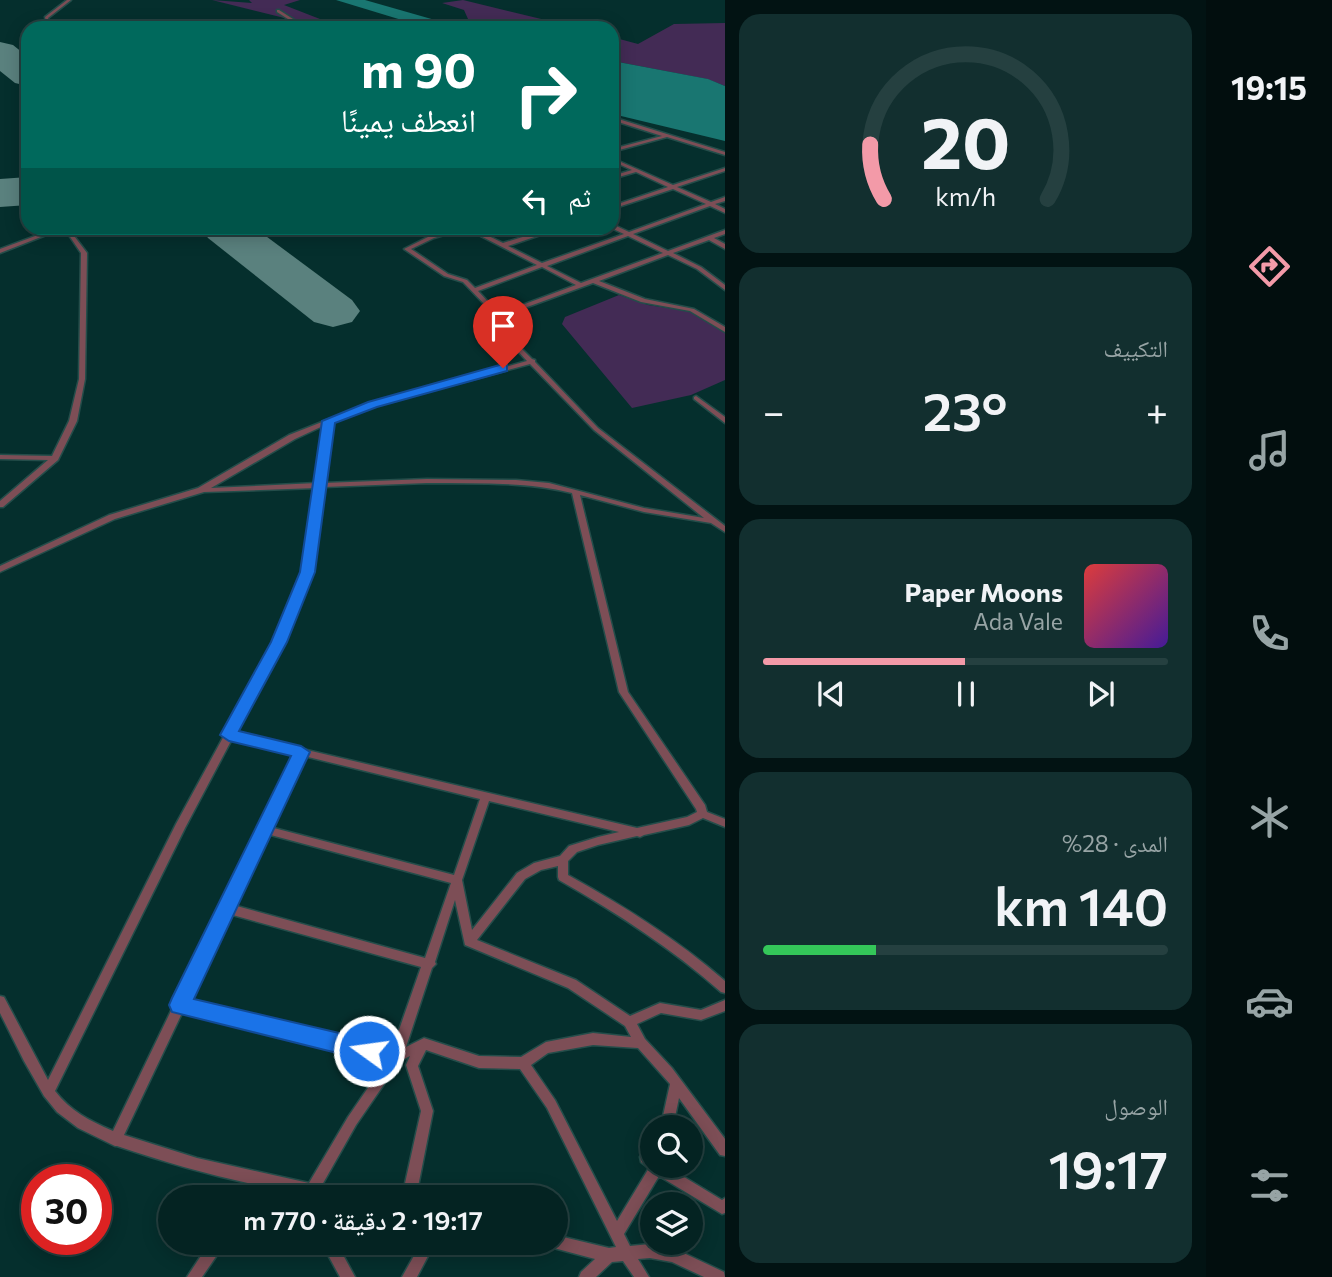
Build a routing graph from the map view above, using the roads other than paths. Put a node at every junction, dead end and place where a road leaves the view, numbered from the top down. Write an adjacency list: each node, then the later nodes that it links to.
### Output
1 (69, 0): 3 (street)
2 (278, 11): 4 (street)
3 (47, 21)
4 (294, 21)
5 (619, 120): 6 (street)
6 (671, 135): 7 (street); 8 (street)
7 (619, 148)
8 (725, 154)
9 (619, 162): 11 (street)
10 (725, 169): 13 (street)
11 (637, 170): 12 (street); 13 (street)
12 (619, 176)
13 (670, 188): 16 (street); 17 (street)
14 (725, 198): 17 (street)
15 (619, 200): 16 (street)
16 (626, 203): 18 (street)
17 (709, 204): 19 (street); 22 (street)
18 (619, 206)
19 (725, 211)
20 (619, 229): 22 (street)
21 (725, 232): 30 (street)
22 (629, 234): 34 (street); 35 (street)
23 (45, 235): 33 (street)
24 (70, 235): 47 (street)
25 (428, 235): 29 (street)
26 (439, 235): 29 (street)
27 (482, 235): 31 (street)
28 (535, 235): 31 (street)
29 (432, 237): 39 (street)
30 (709, 237): 32 (street); 34 (street)
31 (503, 246): 35 (street)
32 (725, 247)
33 (0, 251)
34 (668, 252): 36 (street); 38 (street)
35 (540, 265): 37 (street); 39 (street)
36 (594, 281): 37 (street); 41 (street)
37 (582, 286): 40 (street)
38 (725, 288)
39 (474, 290): 40 (street)
40 (495, 317): 42 (street)
41 (725, 330)
42 (533, 361): 44 (street); 52 (street)
43 (696, 398): 45 (street)
44 (329, 421): 48 (street); 49 (street)
45 (725, 421)
46 (0, 457): 47 (street)
47 (55, 458): 51 (street)
48 (321, 485): 49 (street); 50 (street); 55 (street)
49 (201, 490): 54 (street)
50 (575, 492): 52 (street); 58 (street)
51 (0, 505)
52 (711, 521): 53 (street)
53 (725, 530)
54 (0, 569)
55 (229, 735): 56 (street); 77 (street)
56 (301, 752): 57 (street); 60 (street)
57 (486, 796): 61 (street); 63 (street)
58 (702, 814): 59 (street); 61 (street)
59 (725, 823)
60 (264, 829): 63 (street); 64 (street)
61 (640, 833): 62 (street)
62 (563, 860): 65 (street); 67 (street)
63 (457, 880): 65 (street); 66 (street)
64 (226, 908): 66 (street); 70 (street)
65 (469, 942): 71 (street)
66 (430, 964): 74 (street)
67 (725, 988)
68 (0, 1001): 77 (street)
69 (725, 1004): 71 (street)
70 (180, 1005): 74 (street); 79 (street)
71 (629, 1023): 72 (street)
72 (641, 1043): 75 (street); 76 (street)
73 (424, 1044): 74 (street); 75 (street); 87 (street)
74 (396, 1057): 86 (street)
75 (523, 1063): 89 (street)
76 (676, 1084): 78 (street); 80 (street)
77 (48, 1092): 79 (street)
78 (669, 1115)
79 (115, 1140): 83 (street)
80 (725, 1150)
81 (648, 1178): 89 (street)
82 (676, 1178): 88 (street)
83 (263, 1180): 84 (street); 85 (street)
84 (259, 1185)
85 (281, 1185)
86 (318, 1185)
87 (411, 1185)
88 (725, 1205)
89 (617, 1233): 95 (street)
90 (568, 1245): 94 (street)
91 (210, 1255): 96 (street)
92 (335, 1255): 97 (street)
93 (421, 1255): 98 (street)
94 (609, 1255): 95 (street); 99 (street)
95 (627, 1255): 100 (street); 101 (street)
96 (194, 1277)
97 (348, 1277)
98 (409, 1277)
99 (586, 1277)
100 (642, 1277)
101 (719, 1277)

